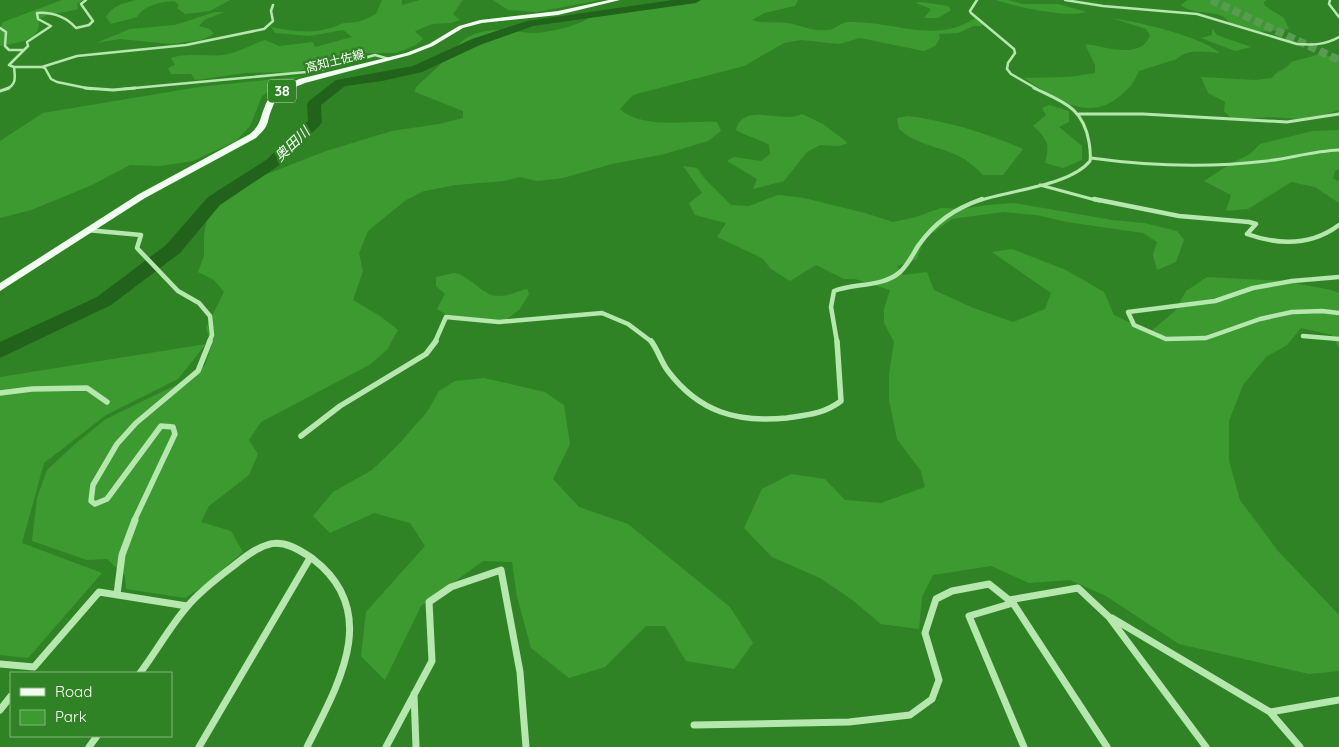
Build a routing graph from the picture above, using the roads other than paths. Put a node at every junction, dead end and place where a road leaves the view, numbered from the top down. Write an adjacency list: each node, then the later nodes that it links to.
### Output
1 (86, 0): 10 (street)
2 (616, 0): 11 (main road, 高知土佐線 / 38)
3 (977, 0): 15 (street)
4 (1065, 0): 9 (street)
5 (1330, 0): 7 (street)
6 (273, 5): 13 (street)
7 (1339, 16)
8 (0, 28): 10 (street)
9 (1339, 36)
10 (24, 50): 12 (street)
11 (389, 59): 13 (street); 21 (main road, 高知土佐線 / 38)
12 (14, 66): 13 (street); 14 (street)
13 (42, 68)
14 (0, 90)
15 (1079, 114): 16 (street); 18 (street)
16 (1339, 114)
17 (1339, 150): 18 (street)
18 (1091, 158): 19 (street)
19 (1040, 185): 20 (street); 29 (street)
20 (1339, 225)
21 (87, 230): 23 (main road, 高知土佐線 / 38); 31 (street)
22 (1339, 277): 24 (street)
23 (0, 288)
24 (1339, 313)
25 (1303, 336): 26 (street)
26 (1339, 339)
27 (0, 392): 28 (street)
28 (108, 402)
29 (301, 436)
30 (310, 558): 33 (street); 44 (street); 45 (street)
31 (117, 594): 33 (street); 36 (street)
32 (1011, 601): 34 (street); 43 (street); 49 (street); 50 (street)
33 (187, 606): 37 (street)
34 (1109, 617): 42 (street); 51 (street)
35 (0, 664): 36 (street)
36 (32, 670)
37 (141, 672)
38 (414, 694): 46 (street); 47 (street); 48 (street)
39 (10, 697): 41 (street)
40 (1339, 700): 42 (street)
41 (0, 710)
42 (1270, 712): 52 (street)
43 (694, 725)
44 (199, 747)
45 (307, 747)
46 (386, 747)
47 (416, 747)
48 (526, 747)
49 (1024, 747)
50 (1107, 747)
51 (1206, 747)
52 (1300, 747)

